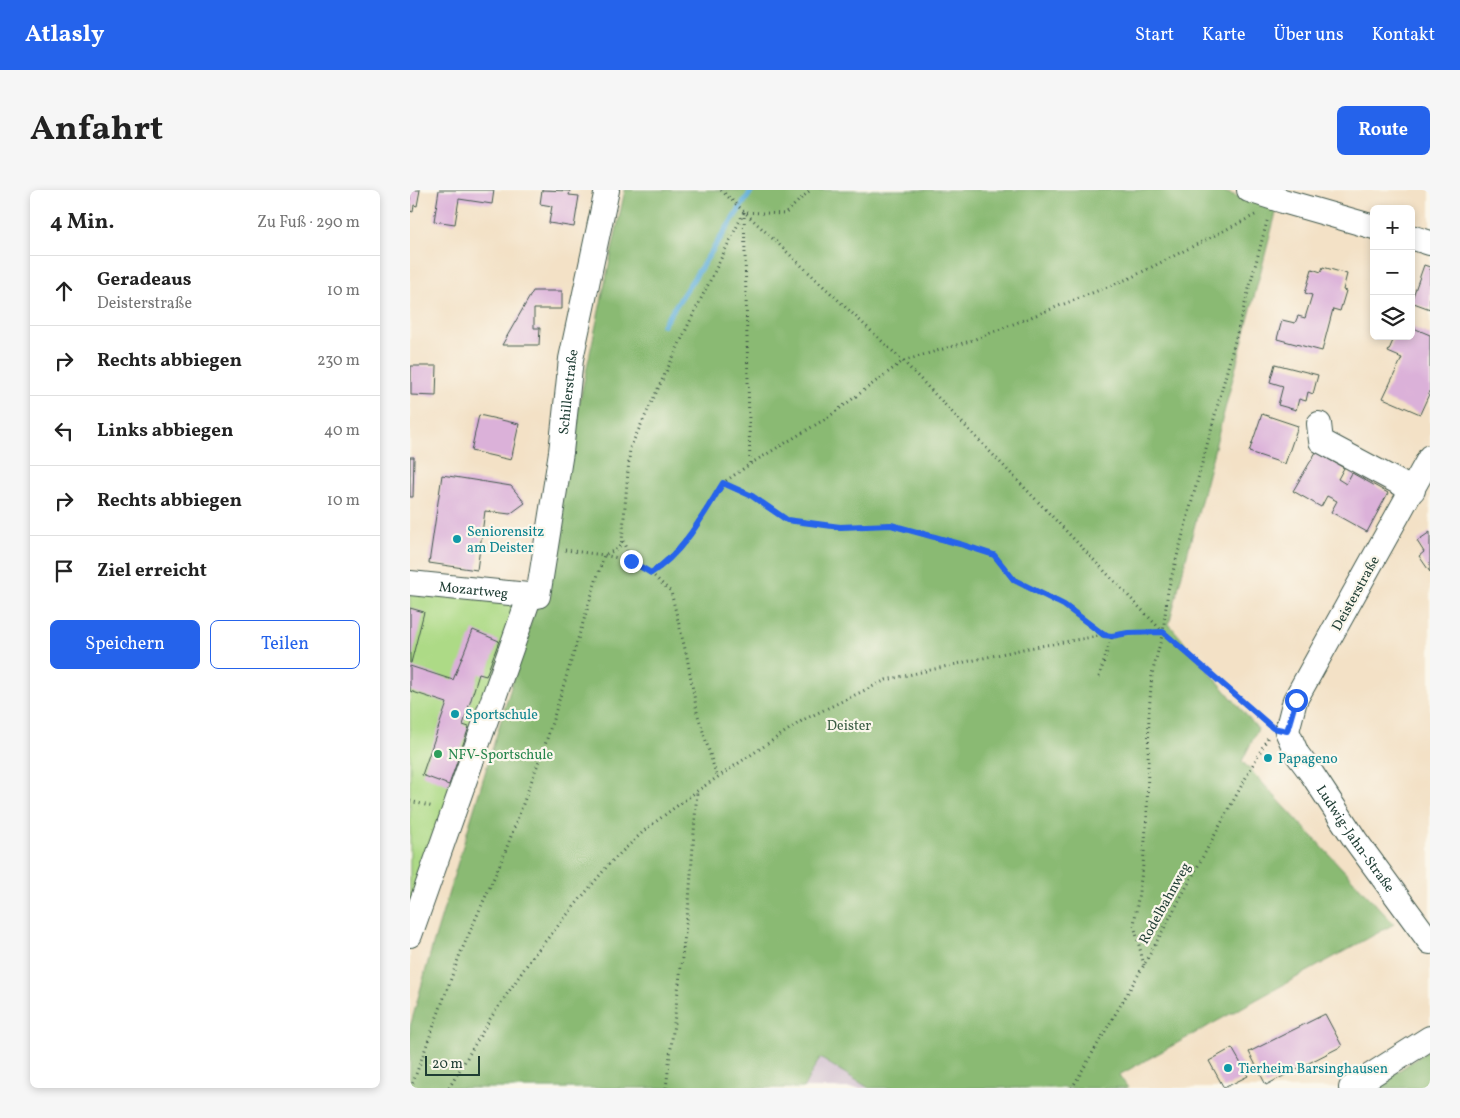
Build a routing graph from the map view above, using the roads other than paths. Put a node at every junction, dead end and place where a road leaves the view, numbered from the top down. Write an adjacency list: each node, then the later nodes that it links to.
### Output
1 (607, 190): 10 (street, Schillerstraße)
2 (1250, 190): 3 (street)
3 (1370, 226)
4 (1415, 238): 5 (street)
5 (1430, 243)
6 (1319, 424): 8 (street)
7 (1430, 457): 8 (street, Deisterstraße)
8 (1420, 486): 11 (street, Deisterstraße)
9 (410, 583): 10 (street, Mozartweg)
10 (534, 596): 12 (street, Schillerstraße)
11 (1280, 730): 13 (street, Ludwig-Jahn-Straße)
12 (410, 935)
13 (1430, 942)
14 (1430, 1038): 15 (street)
15 (1351, 1088)

